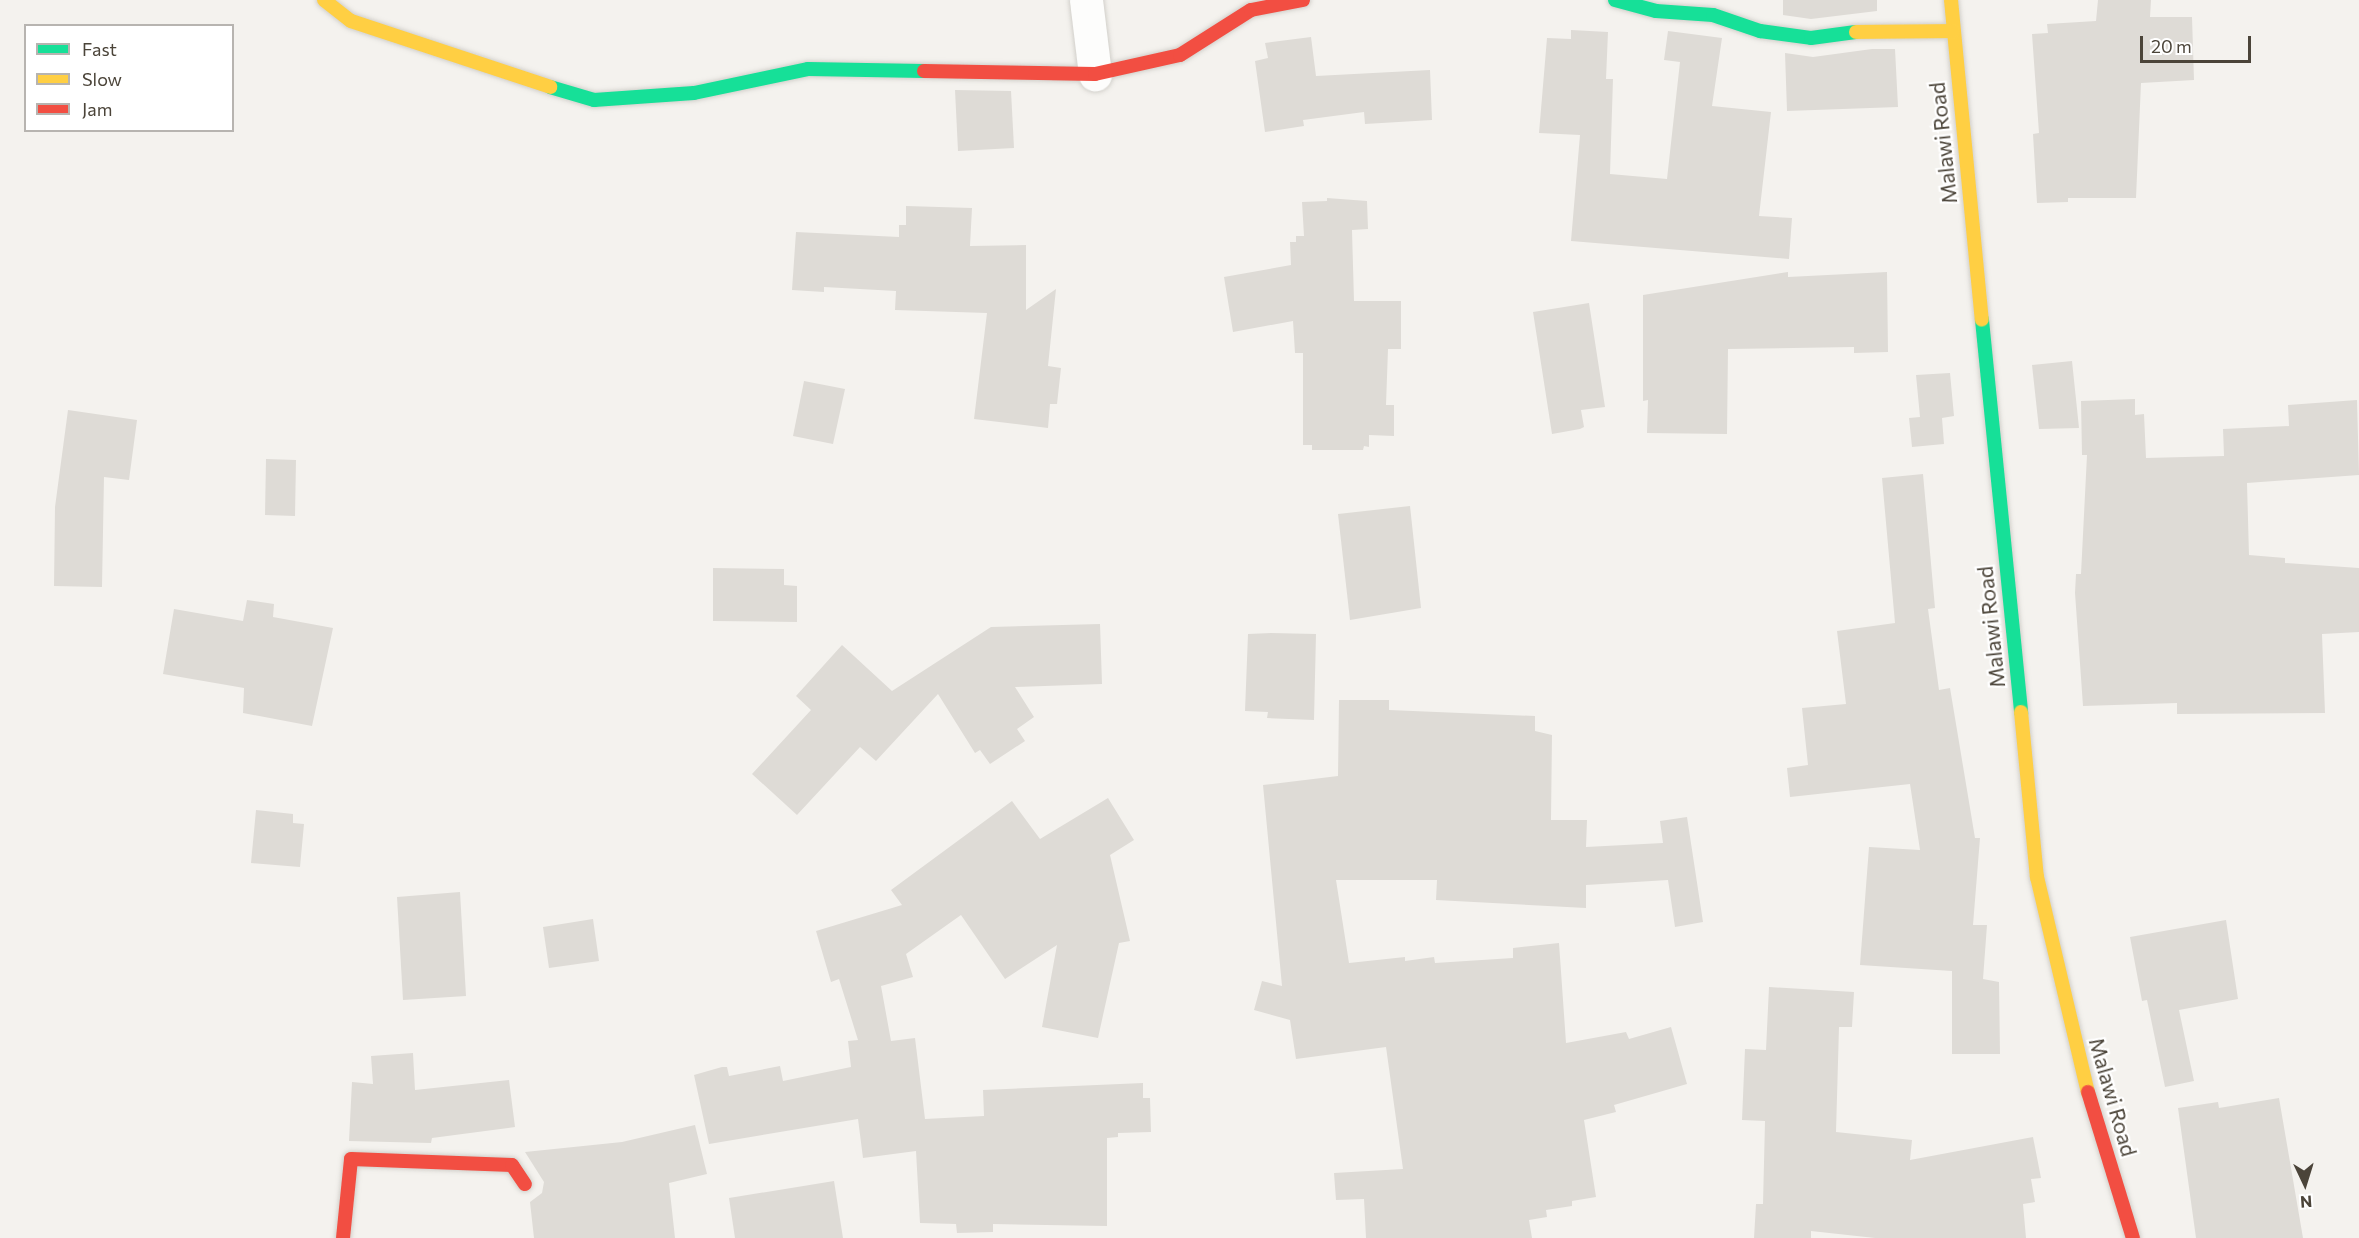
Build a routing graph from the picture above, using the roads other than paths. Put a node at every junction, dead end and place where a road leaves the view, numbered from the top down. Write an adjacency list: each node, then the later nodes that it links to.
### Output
1 (324, 0): 7 (street)
2 (1086, 0): 7 (street)
3 (1303, 0): 7 (street)
4 (1616, 0): 6 (street)
5 (1951, 0): 6 (street, Malawi Road)
6 (1953, 31): 10 (street, Malawi Road)
7 (1095, 74)
8 (525, 1184): 9 (street)
9 (343, 1238)
10 (2133, 1238)

